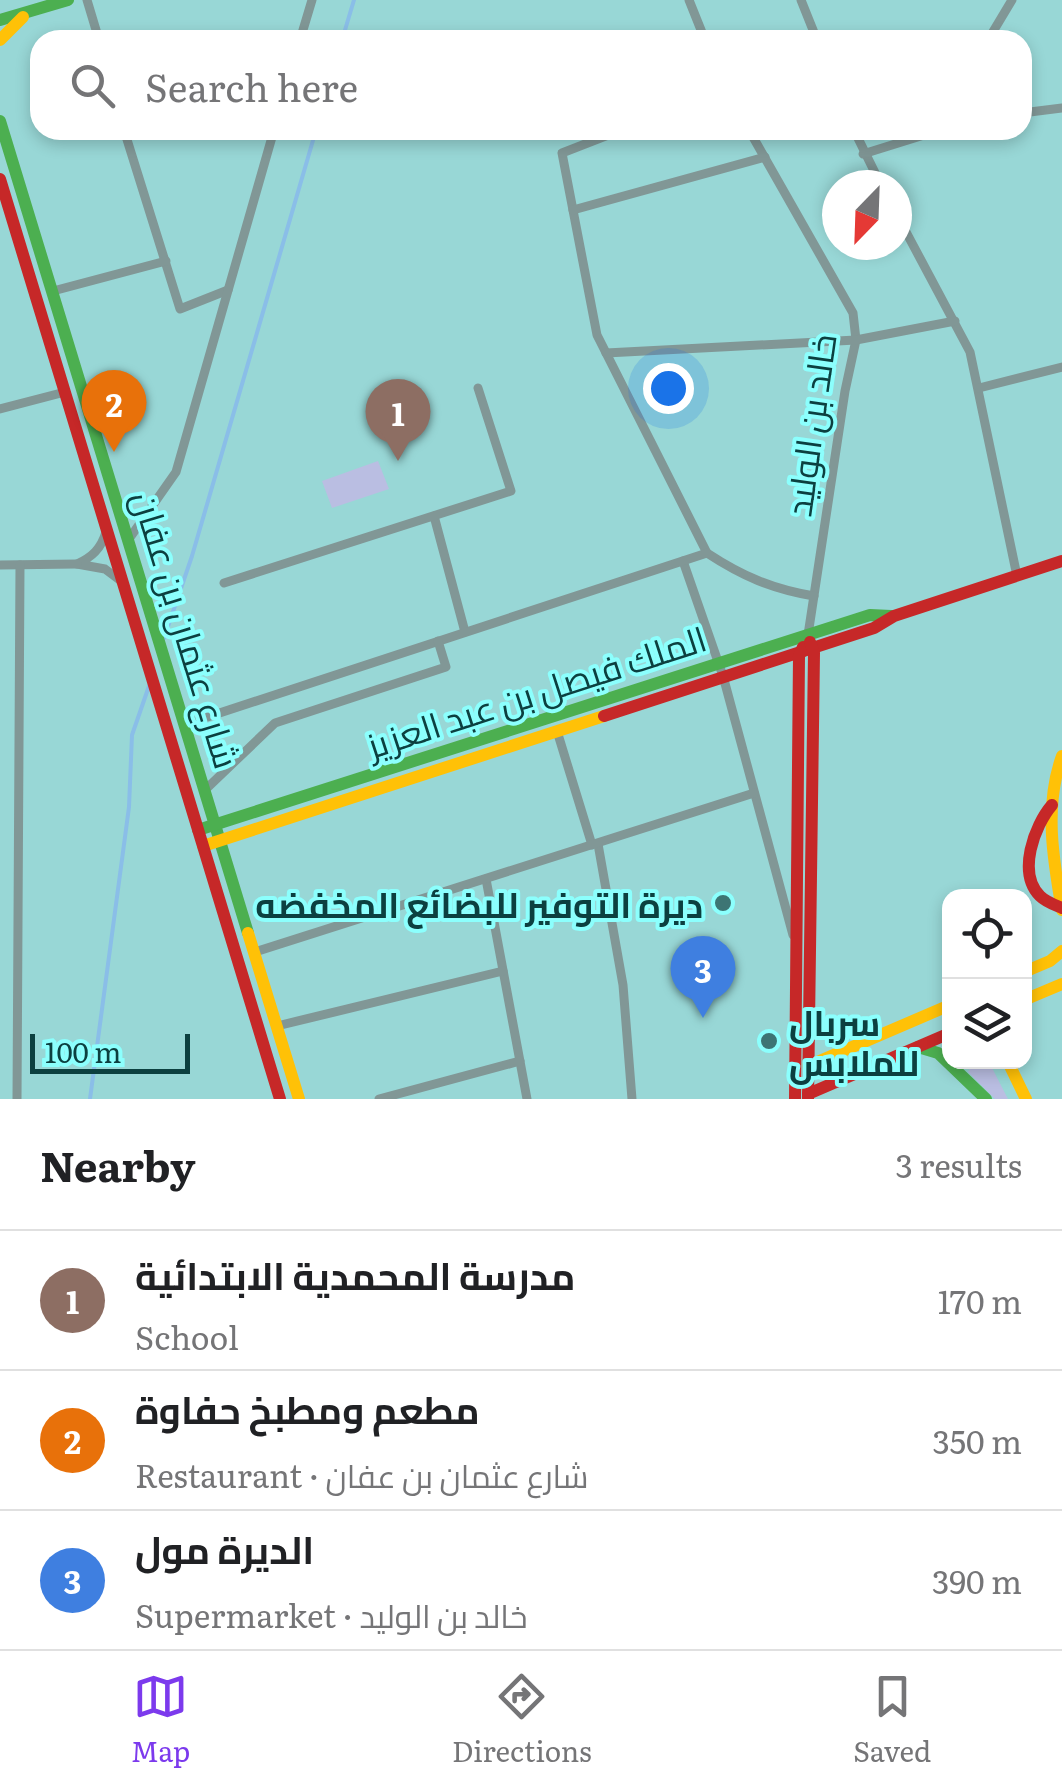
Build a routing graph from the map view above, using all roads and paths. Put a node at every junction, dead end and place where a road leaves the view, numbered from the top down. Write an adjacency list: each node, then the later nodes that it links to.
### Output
1 (68, 0): 7 (street)
2 (86, 0): 9 (street)
3 (312, 0): 10 (street)
4 (689, 0): 11 (street)
5 (801, 0): 12 (street)
6 (1012, 0): 13 (street)
7 (29, 12): 8 (street); 14 (street)
8 (0, 20)
9 (96, 30)
10 (303, 30)
11 (701, 30)
12 (813, 30)
13 (994, 30)
14 (0, 40)
15 (1062, 108): 16 (street)
16 (1032, 112)
17 (0, 121): 32 (street, شارع عثمان بن عفان)
18 (127, 140): 30 (street)
19 (271, 140): 31 (street)
20 (594, 140): 28 (street)
21 (755, 140): 25 (street, خالد بن الوليد)
22 (858, 140): 24 (street)
23 (908, 140): 24 (street)
24 (864, 154): 26 (street)
25 (765, 157): 28 (street); 34 (street, خالد بن الوليد)
26 (872, 170)
27 (0, 180): 39 (street, شارع عثمان بن عفان)
28 (573, 210): 35 (street)
29 (912, 242): 33 (street)
30 (166, 262): 31 (street); 32 (street)
31 (228, 290): 43 (street)
32 (52, 291): 43 (street, شارع عثمان بن عفان)
33 (955, 321): 34 (street); 38 (street)
34 (856, 340): 35 (street); 53 (street, خالد بن الوليد)
35 (606, 352): 44 (street)
36 (1062, 366): 38 (street)
37 (478, 388): 41 (street)
38 (979, 388): 50 (street)
39 (65, 392): 40 (street); 42 (street, شارع عثمان بن عفان)
40 (0, 410)
41 (434, 516): 51 (street); 54 (street)
42 (106, 530): 48 (street); 52 (street, شارع عثمان بن عفان)
43 (129, 539): 58 (street, شارع عثمان بن عفان)
44 (707, 553): 45 (street); 53 (street)
45 (683, 561): 54 (street); 57 (street)
46 (1062, 561): 50 (street, الملك فيصل بن عبد العزيز)
47 (20, 564): 48 (street); 49 (street); 88 (street)
48 (77, 564): 52 (street)
49 (0, 565)
50 (1017, 576): 56 (street, الملك فيصل بن عبد العزيز)
51 (224, 583)
52 (123, 584): 65 (street, شارع عثمان بن عفان)
53 (814, 596): 56 (street, خالد بن الوليد)
54 (465, 632): 55 (street)
55 (438, 641): 58 (street); 61 (street)
56 (807, 645): 57 (street, الملك فيصل بن عبد العزيز); 71 (street, خالد بن الوليد); 83 (street, خالد بن الوليد)
57 (721, 670): 59 (street, الملك فيصل بن عبد العزيز); 62 (street); 64 (street, الملك فيصل بن عبد العزيز)
58 (186, 724): 61 (street, شارع عثمان بن عفان)
59 (557, 730): 66 (street, الملك فيصل بن عبد العزيز); 67 (street)
60 (1062, 756): 63 (street)
61 (206, 789): 64 (street, شارع عثمان بن عفان)
62 (754, 793): 67 (street); 71 (street)
63 (1052, 805): 70 (street); 70 (street)
64 (216, 824): 65 (street, الملك فيصل بن عبد العزيز); 66 (street, شارع عثمان بن عفان)
65 (198, 830): 68 (street, شارع عثمان بن عفان)
66 (221, 840): 68 (street, الملك فيصل بن عبد العزيز); 72 (street, شارع عثمان بن عفان)
67 (595, 844): 69 (street); 93 (street)
68 (202, 846): 89 (street, شارع عثمان بن عفان)
69 (486, 879): 72 (street); 75 (street)
70 (1062, 909)
71 (795, 942): 87 (street, خالد بن الوليد)
72 (255, 952): 79 (street, شارع عثمان بن عفان)
73 (1062, 952): 74 (street)
74 (1032, 969)
75 (503, 971): 79 (street); 82 (street)
76 (1062, 984): 77 (street)
77 (1032, 997)
78 (942, 1007): 83 (street)
79 (278, 1026): 90 (street, شارع عثمان بن عفان)
80 (942, 1036): 81 (street)
81 (915, 1048): 86 (street); 87 (street)
82 (520, 1061): 91 (street); 92 (street)
83 (808, 1066): 87 (street, خالد بن الوليد)
84 (966, 1069): 86 (street)
85 (1011, 1069): 95 (street)
86 (967, 1080): 94 (street)
87 (804, 1097)
88 (16, 1099)
89 (280, 1099)
90 (299, 1099)
91 (378, 1099)
92 (527, 1099)
93 (632, 1099)
94 (986, 1099)
95 (1026, 1099)

